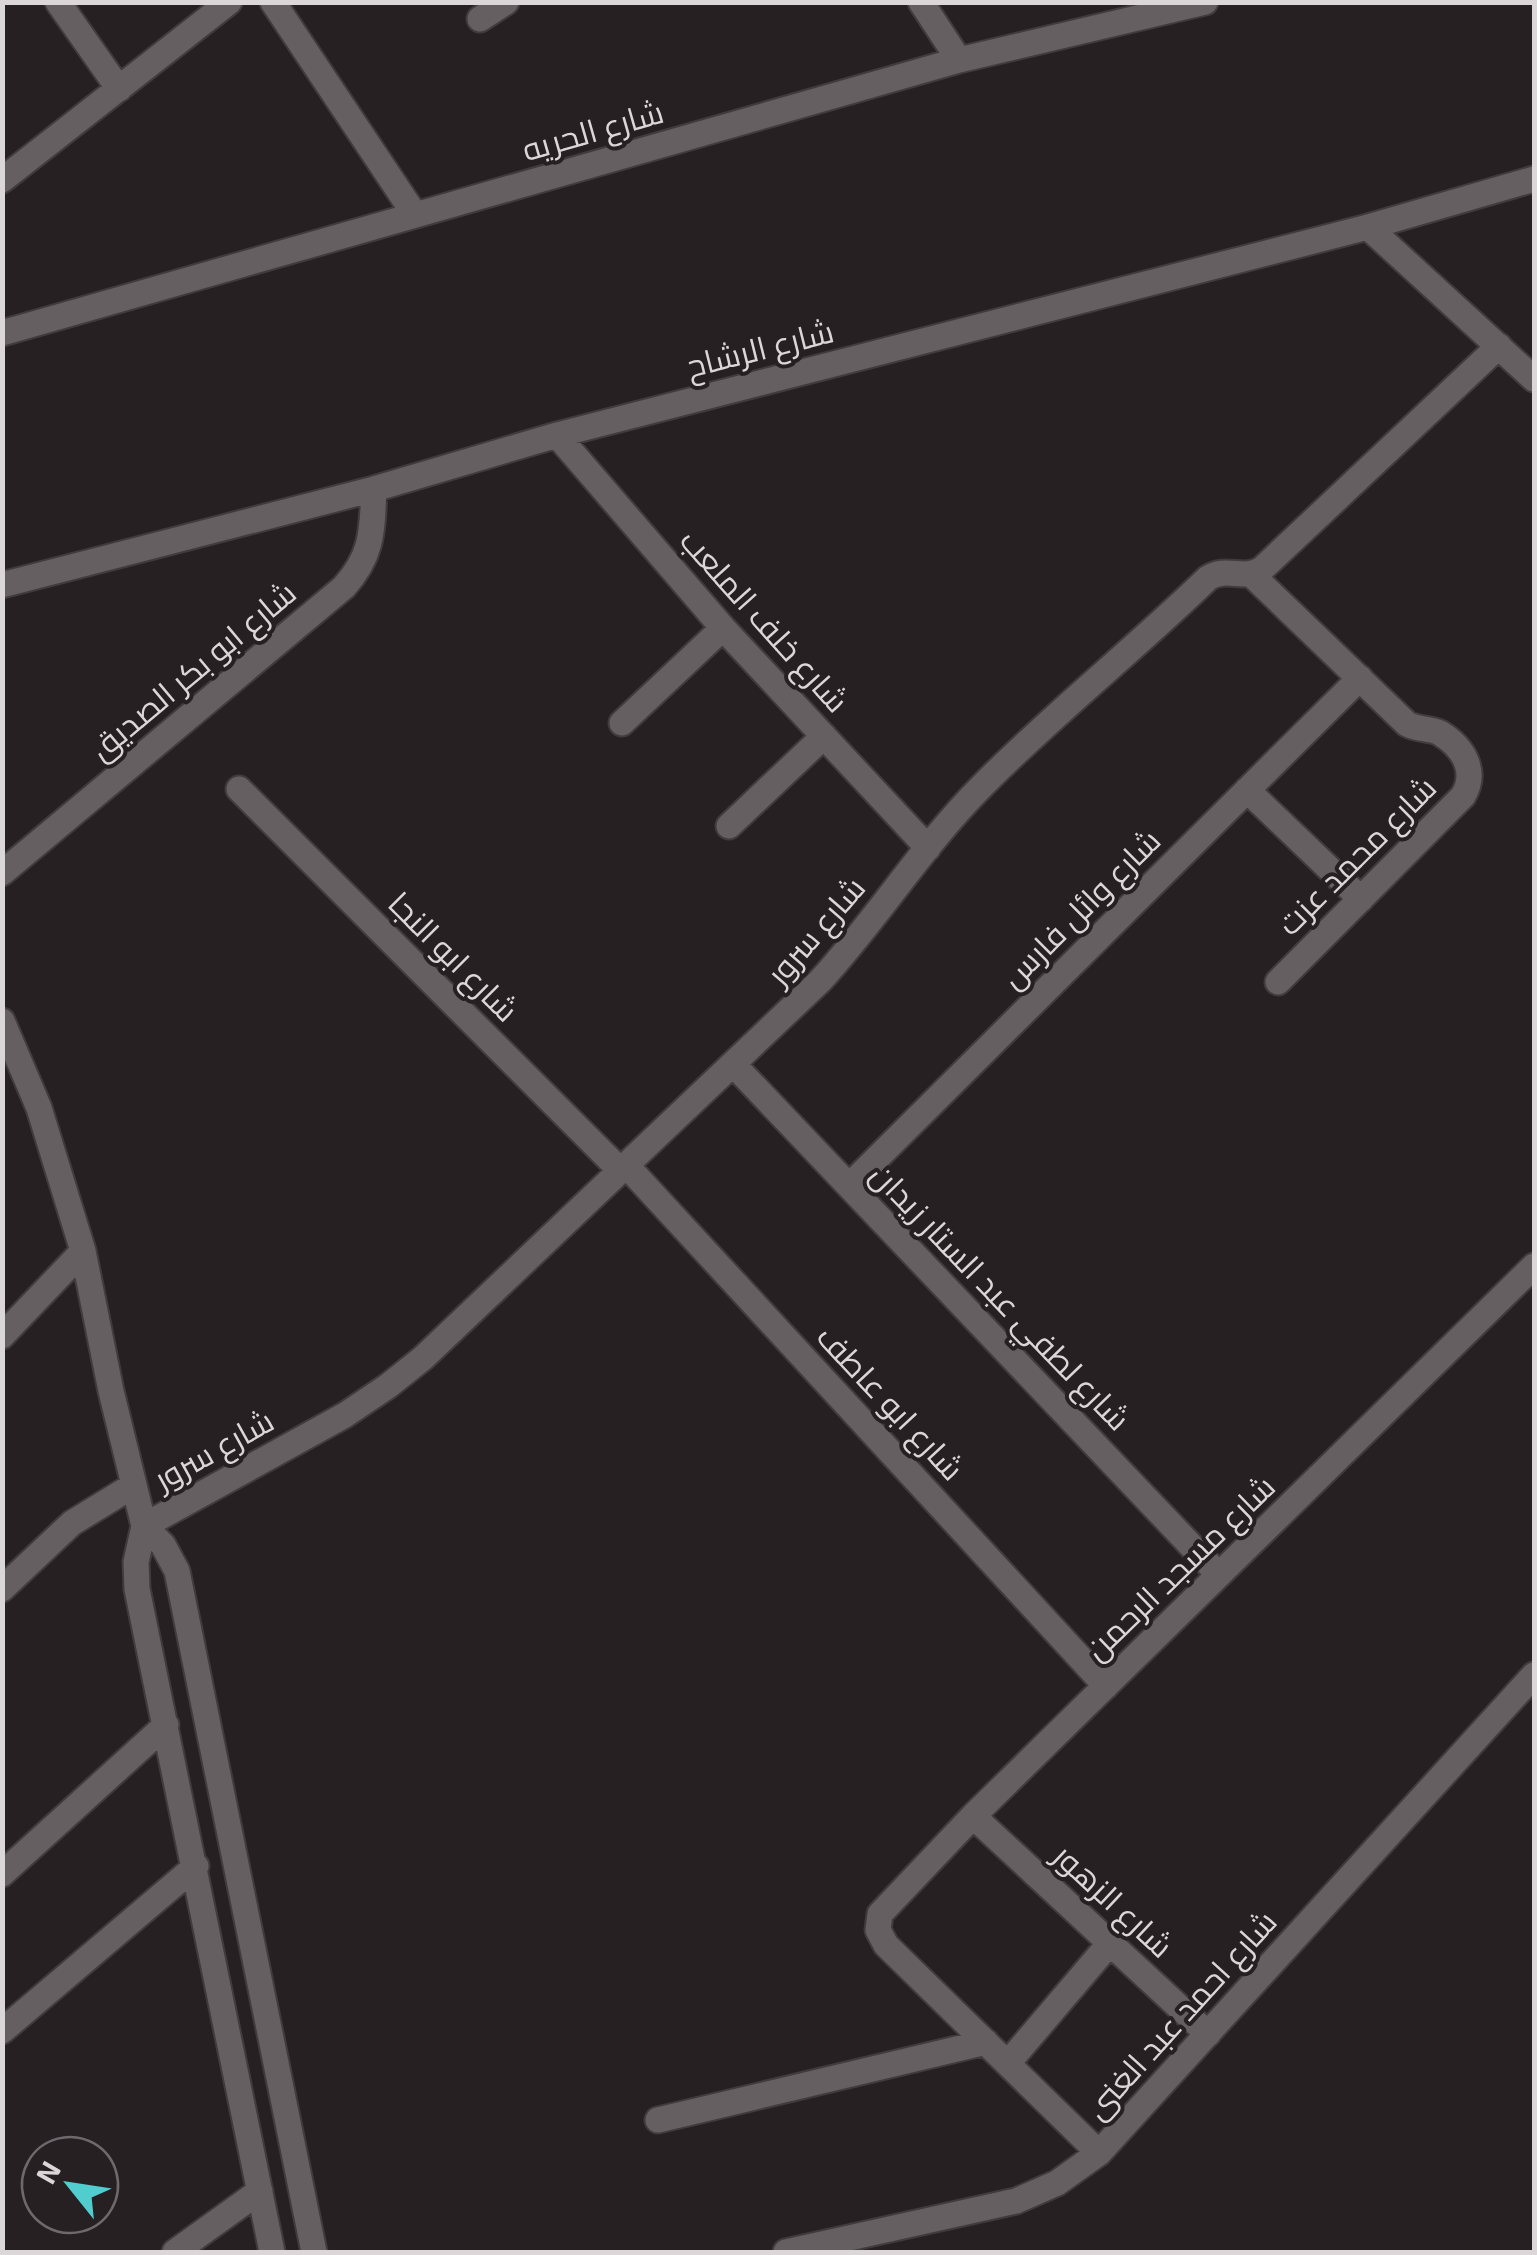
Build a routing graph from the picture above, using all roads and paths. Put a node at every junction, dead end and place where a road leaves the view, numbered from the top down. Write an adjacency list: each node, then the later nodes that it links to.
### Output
1 (58, 2): 9 (street)
2 (229, 2): 9 (street)
3 (273, 2): 12 (street)
4 (506, 2): 7 (street)
5 (921, 2): 8 (street)
6 (1205, 2): 8 (street, شارع الحريه)
7 (480, 19)
8 (960, 60): 12 (street, شارع الحريه)
9 (119, 88): 11 (street)
10 (1534, 179): 13 (street, شارع الرشاح)
11 (2, 180)
12 (415, 215): 14 (street, شارع الحريه)
13 (1368, 227): 15 (street); 17 (street, شارع الرشاح)
14 (2, 333)
15 (1499, 346): 16 (street); 19 (street)
16 (1534, 379)
17 (556, 435): 18 (street, شارع الرشاح); 21 (street, شارع خلف الملعب)
18 (374, 489): 20 (street, شارع الرشاح); 29 (street, شارع ابو بكر الصديق)
19 (1252, 575): 22 (street, شارع محمد عزت); 28 (street, شارع سرور)
20 (2, 584)
21 (723, 628): 23 (street); 24 (street, شارع خلف الملعب)
22 (1360, 678): 26 (street, شارع وائل فارس); 30 (street, شارع محمد عزت)
23 (622, 723)
24 (824, 736): 27 (street); 28 (street, شارع خلف الملعب)
25 (238, 789): 34 (street, شارع ابو النجا)
26 (1247, 790): 30 (street); 35 (street, شارع وائل فارس)
27 (728, 826)
28 (928, 848): 33 (street, شارع سرور)
29 (2, 873)
30 (1361, 899): 31 (street, شارع محمد عزت)
31 (1278, 982)
32 (2, 1022): 36 (street)
33 (733, 1064): 34 (street, شارع سرور); 35 (street, شارع لطفي عبد الستار زيدان)
34 (623, 1168): 40 (street, شارع سرور); 44 (street, شارع ابو عاطف)
35 (849, 1186): 41 (street, شارع لطفي عبد الستار زيدان)
36 (83, 1252): 38 (street); 39 (street)
37 (1534, 1266): 41 (street, شارع مسجد الرحمن)
38 (2, 1336)
39 (134, 1485): 40 (street); 42 (street)
40 (144, 1526): 45 (street); 59 (street)
41 (1219, 1575): 44 (street, شارع مسجد الرحمن)
42 (2, 1589)
43 (1534, 1675): 51 (street, شارع احمد عبد الغنى)
44 (1106, 1686): 46 (street, شارع مسجد الرحمن)
45 (166, 1725): 47 (street); 48 (street)
46 (974, 1816): 49 (street, شارع الزهور); 52 (street, شارع مسجد الرحمن)
47 (196, 1866): 50 (street); 56 (street)
48 (2, 1874)
49 (1110, 1943): 51 (street, شارع الزهور); 53 (street)
50 (2, 2031)
51 (1208, 2034): 55 (street, شارع احمد عبد الغنى)
52 (986, 2042): 53 (street); 54 (street)
53 (1008, 2064): 55 (street)
54 (658, 2120)
55 (1099, 2153): 60 (street, شارع احمد عبد الغنى)
56 (260, 2191): 57 (street); 58 (street)
57 (175, 2252)
58 (272, 2252)
59 (314, 2252)
60 (786, 2252)

